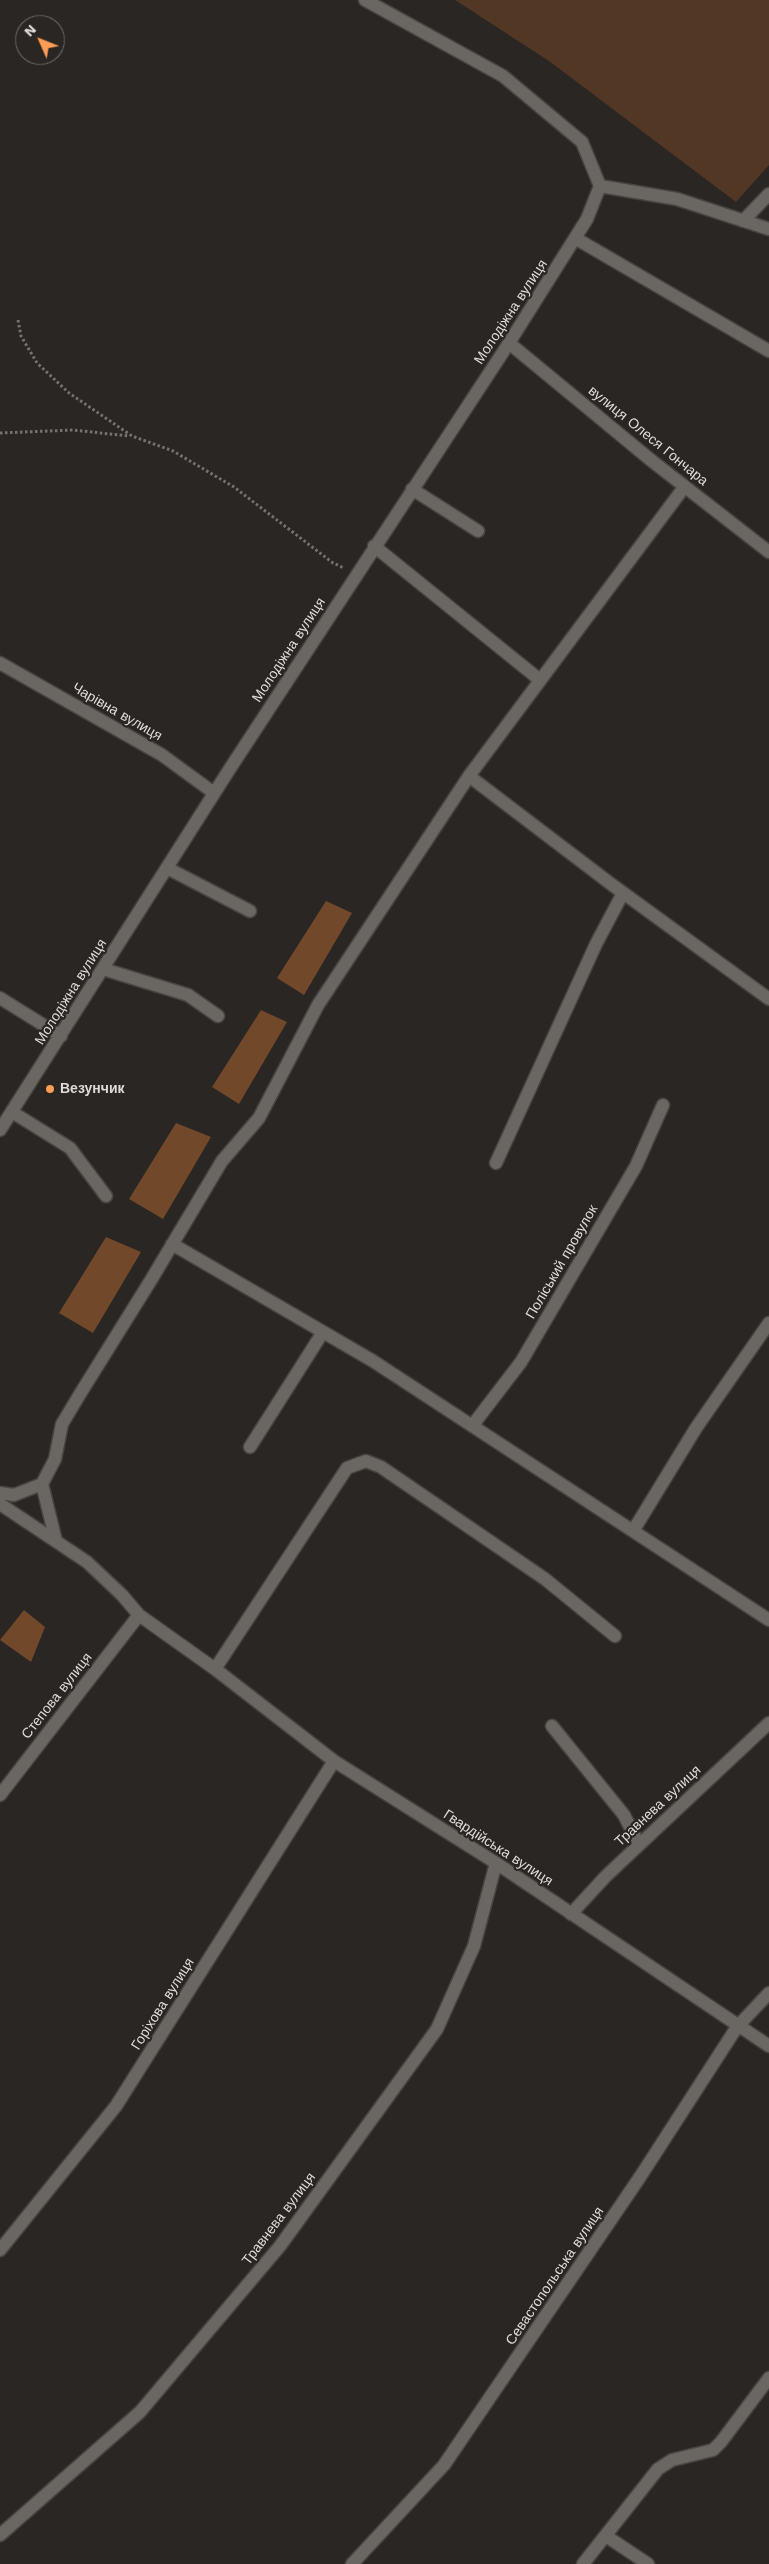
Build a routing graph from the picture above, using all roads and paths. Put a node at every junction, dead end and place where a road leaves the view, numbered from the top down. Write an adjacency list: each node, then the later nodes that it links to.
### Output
1 (365, 0): 2 (street)
2 (600, 186): 4 (street); 6 (street, Молодіжна вулиця)
3 (769, 194): 4 (street)
4 (743, 222): 5 (street)
5 (769, 229)
6 (576, 238): 8 (street, Молодіжна вулиця); 9 (street)
7 (18, 320): 11 (path)
8 (509, 343): 12 (street, вулиця Олеся Гончара); 13 (street, Молодіжна вулиця)
9 (769, 351)
10 (0, 433): 11 (path)
11 (132, 436): 17 (path)
12 (685, 486): 16 (street, вулиця Олеся Гончара); 19 (street)
13 (412, 490): 14 (street); 15 (street, Молодіжна вулиця)
14 (478, 531)
15 (374, 546): 17 (street, Молодіжна вулиця); 19 (street)
16 (769, 552)
17 (356, 573): 21 (street, Молодіжна вулиця)
18 (0, 663): 21 (street, Чарівна вулиця)
19 (540, 680): 20 (street)
20 (469, 776): 23 (street); 35 (street)
21 (214, 793): 22 (street, Молодіжна вулиця)
22 (167, 868): 24 (street); 25 (street, Молодіжна вулиця)
23 (623, 893): 27 (street); 33 (street)
24 (250, 911)
25 (103, 969): 28 (street); 29 (street, Молодіжна вулиця)
26 (0, 998): 29 (street)
27 (769, 999)
28 (218, 1016)
29 (61, 1036): 31 (street, Молодіжна вулиця)
30 (663, 1105): 38 (street, Поліський провулок)
31 (12, 1112): 32 (street, Молодіжна вулиця); 34 (street)
32 (0, 1130)
33 (496, 1163)
34 (106, 1196)
35 (172, 1244): 37 (street); 40 (street)
36 (769, 1322): 43 (street)
37 (323, 1332): 38 (street); 39 (street)
38 (472, 1426): 43 (street)
39 (250, 1447)
40 (42, 1484): 41 (street); 44 (street)
41 (0, 1493)
42 (0, 1504): 44 (street, Гвардійська вулиця)
43 (633, 1531): 46 (street)
44 (56, 1541): 45 (street, Гвардійська вулиця)
45 (139, 1615): 48 (street, Гвардійська вулиця); 52 (street, Степова вулиця)
46 (769, 1620)
47 (616, 1636): 48 (street)
48 (216, 1669): 51 (street, Гвардійська вулиця)
49 (769, 1723): 53 (street, Травнева вулиця)
50 (552, 1726): 53 (street)
51 (334, 1761): 54 (street, Гвардійська вулиця); 59 (street, Горіхова вулиця)
52 (0, 1795)
53 (639, 1845): 55 (street, Травнева вулиця)
54 (496, 1863): 55 (street, Гвардійська вулиця); 61 (street, Травнева вулиця)
55 (571, 1914): 57 (street, Гвардійська вулиця)
56 (769, 1993): 57 (street, Севастопольська вулиця)
57 (737, 2027): 58 (street, Гвардійська вулиця); 63 (street, Севастопольська вулиця)
58 (769, 2046)
59 (0, 2250)
60 (769, 2378): 62 (street)
61 (0, 2535)
62 (606, 2536): 64 (street); 65 (street)
63 (352, 2564)
64 (583, 2564)
65 (648, 2564)

